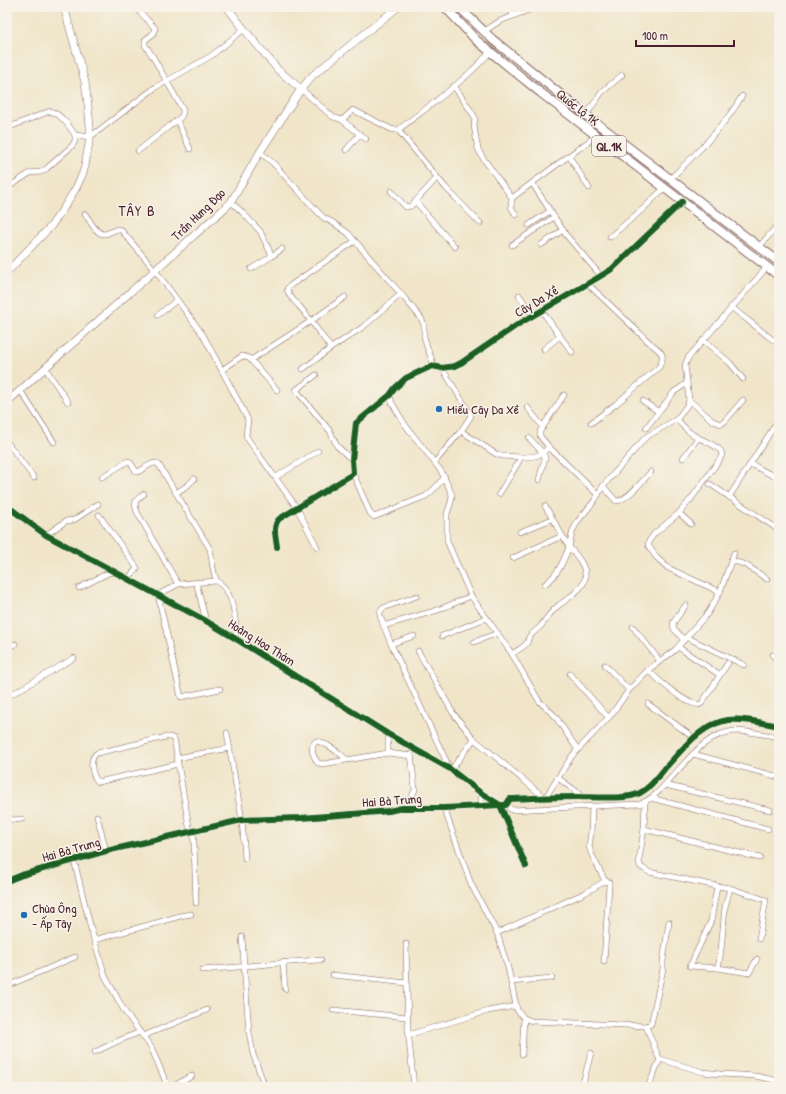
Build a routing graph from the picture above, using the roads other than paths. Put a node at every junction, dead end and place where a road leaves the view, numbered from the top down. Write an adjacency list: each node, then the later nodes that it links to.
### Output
1 (64, 7): 27 (main road)
2 (135, 7): 15 (street)
3 (227, 7): 10 (main road)
4 (398, 7): 17 (main road, Trần Hưng Đạo)
5 (445, 7): 12 (main road, Quốc lộ 1K / QL.1K)
6 (459, 7): 11 (main road, Quốc lộ 1K / QL.1K)
7 (510, 7): 9 (street)
8 (537, 7): 9 (street)
9 (513, 16): 11 (street)
10 (244, 28): 15 (street); 17 (main road)
11 (483, 32): 12 (main road); 19 (main road, Quốc lộ 1K / QL.1K)
12 (476, 40): 13 (main road, Quốc lộ 1K / QL.1K)
13 (490, 52): 16 (street); 26 (main road, Quốc lộ 1K / QL.1K)
14 (622, 75): 19 (street)
15 (166, 80): 20 (street); 27 (street)
16 (454, 86): 23 (street); 41 (street)
17 (300, 89): 21 (street); 32 (main road, Trần Hưng Đạo)
18 (742, 96): 35 (street)
19 (586, 115): 35 (main road, Quốc lộ 1K / QL.1K)
20 (177, 120): 29 (street); 30 (street)
21 (342, 120): 23 (street); 25 (street)
22 (7, 128): 24 (street)
23 (398, 130): 34 (street)
24 (75, 135): 27 (street); 37 (street)
25 (359, 135): 28 (street); 31 (street)
26 (596, 136): 33 (street); 39 (main road, Quốc lộ 1K / QL.1K)
27 (90, 138): 63 (main road)
28 (366, 140)
29 (190, 149)
30 (138, 150)
31 (346, 150)
32 (260, 152): 42 (main road, Trần Hưng Đạo); 54 (street)
33 (569, 156): 36 (street); 38 (street)
34 (437, 178): 43 (street); 49 (street)
35 (670, 179): 58 (main road, Quốc lộ 1K / QL.1K)
36 (532, 183): 41 (street); 45 (street)
37 (7, 188)
38 (589, 188)
39 (664, 188): 44 (main road, Quốc lộ 1K / QL.1K); 53 (street)
40 (392, 191): 43 (street)
41 (512, 198): 47 (street)
42 (231, 202): 60 (street); 65 (main road, Trần Hưng Đạo)
43 (416, 202): 57 (street)
44 (682, 202): 62 (main road, Quốc lộ 1K / QL.1K); 66 (street, Cây Da Xề)
45 (550, 211): 48 (street); 51 (street)
46 (85, 214): 65 (street)
47 (516, 216)
48 (554, 216): 52 (street); 55 (street)
49 (480, 222)
50 (779, 224): 58 (street)
51 (529, 225)
52 (563, 230): 56 (street); 66 (street)
53 (610, 237)
54 (355, 241): 69 (street); 77 (street)
55 (512, 245)
56 (541, 245)
57 (455, 246)
58 (758, 247): 61 (main road, Quốc lộ 1K / QL.1K)
59 (282, 249): 60 (street)
60 (272, 256): 64 (street)
61 (779, 262)
62 (767, 266): 67 (main road, Quốc lộ 1K / QL.1K); 73 (street)
63 (8, 267)
64 (251, 269)
65 (155, 270): 72 (street); 86 (main road, Trần Hưng Đạo)
66 (601, 276): 68 (street, Cây Da Xề)
67 (779, 276)
68 (587, 284): 74 (street, Cây Da Xề); 106 (street)
69 (401, 294): 81 (street); 85 (street)
70 (518, 295): 76 (street)
71 (345, 297): 77 (street)
72 (177, 300): 75 (street); 89 (street)
73 (731, 307): 79 (street); 80 (street)
74 (542, 311): 76 (street, Cây Da Xề); 78 (street)
75 (158, 315)
76 (533, 316): 87 (street, Cây Da Xề)
77 (311, 321): 81 (street); 84 (street)
78 (560, 336): 82 (street); 83 (street)
79 (703, 340): 91 (street); 92 (street)
80 (773, 340)
81 (331, 348): 88 (street)
82 (544, 349)
83 (572, 352)
84 (251, 360): 89 (street); 94 (street)
85 (434, 366): 87 (street, Cây Da Xề); 95 (street)
86 (45, 368): 93 (main road, Trần Hưng Đạo); 101 (street)
87 (442, 368): 109 (street)
88 (303, 369)
89 (222, 370): 125 (street)
90 (316, 375): 119 (street)
91 (743, 379)
92 (687, 383): 97 (street); 103 (street)
93 (20, 390): 100 (main road, Trần Hưng Đạo); 113 (street)
94 (277, 390)
95 (390, 395): 119 (street); 120 (street)
96 (564, 395): 107 (street)
97 (689, 400): 98 (street); 104 (street)
98 (743, 400)
99 (643, 401): 103 (street)
100 (7, 402)
101 (68, 402)
102 (527, 407): 107 (street)
103 (659, 412): 108 (street)
104 (677, 419): 111 (street); 132 (street)
105 (779, 419): 121 (street)
106 (591, 423)
107 (543, 427): 114 (street)
108 (646, 428)
109 (461, 430): 117 (street); 120 (street)
110 (529, 438): 116 (street)
111 (698, 438): 118 (street); 142 (street)
112 (7, 442): 127 (street)
113 (54, 442)
114 (549, 448): 116 (street); 136 (street)
115 (318, 451): 125 (street)
116 (543, 453): 117 (street); 130 (street)
117 (521, 457): 135 (street)
118 (683, 458)
119 (352, 460): 122 (street)
120 (435, 462): 126 (street)
121 (751, 464): 129 (street); 137 (street)
122 (352, 472): 126 (street); 141 (street)
123 (651, 472): 132 (street)
124 (102, 477): 133 (street)
125 (276, 477): 141 (street)
126 (444, 477): 167 (street)
127 (34, 478)
128 (194, 479): 133 (street)
129 (779, 479)
130 (539, 480)
131 (710, 484): 137 (street)
132 (603, 486): 136 (street)
133 (176, 493): 159 (street)
134 (144, 494): 161 (street)
135 (499, 494)
136 (598, 494): 152 (street)
137 (729, 497): 146 (street)
138 (98, 504): 148 (street)
139 (7, 506): 148 (street, Hoàng Hoa Thám)
140 (545, 506): 144 (street)
141 (297, 508): 150 (street); 151 (street)
142 (679, 513): 145 (street); 164 (street)
143 (99, 515): 158 (street)
144 (552, 519): 147 (street); 149 (street)
145 (691, 524)
146 (779, 530)
147 (520, 532)
148 (46, 535): 156 (street, Hoàng Hoa Thám)
149 (562, 536): 152 (street); 154 (street)
150 (276, 547)
151 (317, 547)
152 (569, 547): 162 (street); 184 (street)
153 (734, 553): 155 (street)
154 (513, 558)
155 (731, 560): 157 (street); 164 (street)
156 (114, 572): 158 (street, Hoàng Hoa Thám); 163 (street)
157 (767, 578)
158 (128, 579): 165 (street, Hoàng Hoa Thám)
159 (217, 581): 160 (street); 177 (street)
160 (196, 582): 161 (street); 170 (street)
161 (178, 584): 165 (street)
162 (545, 584)
163 (79, 588)
164 (720, 592): 176 (street)
165 (158, 594): 170 (street, Hoàng Hoa Thám); 195 (street)
166 (417, 596): 171 (street)
167 (471, 596): 169 (street); 171 (street)
168 (686, 605): 176 (street)
169 (486, 618): 173 (street); 175 (street)
170 (206, 620): 177 (street, Hoàng Hoa Thám)
171 (383, 626): 180 (street)
172 (633, 627): 187 (street)
173 (498, 633): 178 (street); 184 (street)
174 (414, 636): 180 (street)
175 (442, 636)
176 (685, 638): 181 (street); 191 (street)
177 (236, 639): 202 (street, Hoàng Hoa Thám)
178 (474, 642)
179 (15, 644): 182 (street)
180 (391, 644): 215 (street)
181 (678, 647): 187 (street); 194 (street)
182 (7, 648)
183 (418, 651): 205 (street)
184 (512, 654): 208 (street)
185 (773, 655): 189 (street)
186 (74, 658): 197 (street)
187 (660, 661): 192 (street)
188 (728, 663): 194 (street)
189 (779, 663)
190 (605, 665): 196 (street)
191 (744, 665)
192 (648, 670): 194 (street); 196 (street)
193 (570, 674): 199 (street)
194 (720, 675)
195 (220, 689)
196 (629, 690): 199 (street)
197 (7, 697)
198 (648, 704): 204 (street)
199 (608, 718): 208 (street)
200 (779, 726): 204 (street, Hai Bà Trưng)
201 (227, 734): 207 (street)
202 (388, 734): 206 (street, Hoàng Hoa Thám); 209 (street)
203 (779, 737): 210 (street, Hai Bà Trưng)
204 (694, 738): 220 (street, Hai Bà Trưng)
205 (474, 739): 215 (street); 221 (street)
206 (411, 747): 211 (street); 215 (street, Hoàng Hoa Thám)
207 (230, 748): 212 (street); 233 (street)
208 (578, 750): 217 (street)
209 (388, 753): 211 (street); 213 (street)
210 (693, 754): 216 (street); 218 (street, Hai Bà Trưng)
211 (411, 756): 227 (street)
212 (177, 758): 214 (street); 214 (street)
213 (346, 759): 213 (street)
214 (178, 764): 236 (street)
215 (450, 769): 219 (street, Hoàng Hoa Thám)
216 (779, 777)
217 (558, 778): 220 (street); 221 (street)
218 (665, 785): 222 (street, Hai Bà Trưng); 229 (street)
219 (481, 793): 224 (street, Hoàng Hoa Thám); 225 (street)
220 (584, 797): 221 (street, Hai Bà Trưng)
221 (545, 798): 224 (street, Hai Bà Trưng)
222 (651, 798): 223 (street, Hai Bà Trưng); 235 (street)
223 (645, 802): 226 (street, Hai Bà Trưng); 234 (street)
224 (503, 805): 225 (street, Hai Bà Trưng); 226 (street, Hai Bà Trưng); 241 (street)
225 (479, 807): 228 (street, Hai Bà Trưng)
226 (592, 807): 243 (street)
227 (402, 808): 228 (street, Hai Bà Trưng); 233 (street, Hai Bà Trưng)
228 (444, 808): 249 (street)
229 (770, 810)
230 (97, 816): 237 (street)
231 (7, 817): 232 (street)
232 (22, 819)
233 (242, 820): 236 (street, Hai Bà Trưng); 238 (street)
234 (644, 829): 239 (street); 244 (street)
235 (768, 829)
236 (191, 832): 237 (street, Hai Bà Trưng); 246 (street)
237 (106, 851): 240 (street, Hai Bà Trưng)
238 (245, 858)
239 (760, 858)
240 (74, 860): 242 (street, Hai Bà Trưng); 252 (street)
241 (526, 866)
242 (7, 881)
243 (606, 881): 249 (street); 258 (street)
244 (717, 886): 245 (street); 260 (street)
245 (730, 888): 251 (street); 260 (street)
246 (196, 903)
247 (191, 914): 252 (street)
248 (669, 922): 273 (street)
249 (496, 933): 264 (street)
250 (242, 937): 259 (street)
251 (759, 939)
252 (94, 940): 274 (street)
253 (406, 944): 265 (street)
254 (75, 958): 266 (street)
255 (757, 959): 260 (street)
256 (321, 960): 257 (street)
257 (283, 962): 259 (street); 267 (street)
258 (604, 962)
259 (244, 967): 261 (street); 282 (street)
260 (718, 968)
261 (202, 970)
262 (333, 976): 265 (street)
263 (552, 978): 264 (street)
264 (511, 982): 268 (street)
265 (407, 983): 271 (street)
266 (7, 986)
267 (286, 989)
268 (516, 1006): 272 (street); 275 (street)
269 (207, 1010): 274 (street)
270 (333, 1010): 271 (street)
271 (407, 1017): 275 (street)
272 (524, 1018): 273 (street); 278 (street)
273 (646, 1026): 279 (street)
274 (141, 1034): 276 (street); 283 (street)
275 (408, 1035): 285 (street)
276 (94, 1052)
277 (591, 1053): 286 (street)
278 (522, 1054)
279 (660, 1058): 281 (street); 287 (street)
280 (192, 1076): 284 (street)
281 (779, 1081)
282 (264, 1086)
283 (168, 1087)
284 (172, 1087)
285 (414, 1087)
286 (582, 1087)
287 (648, 1087)

